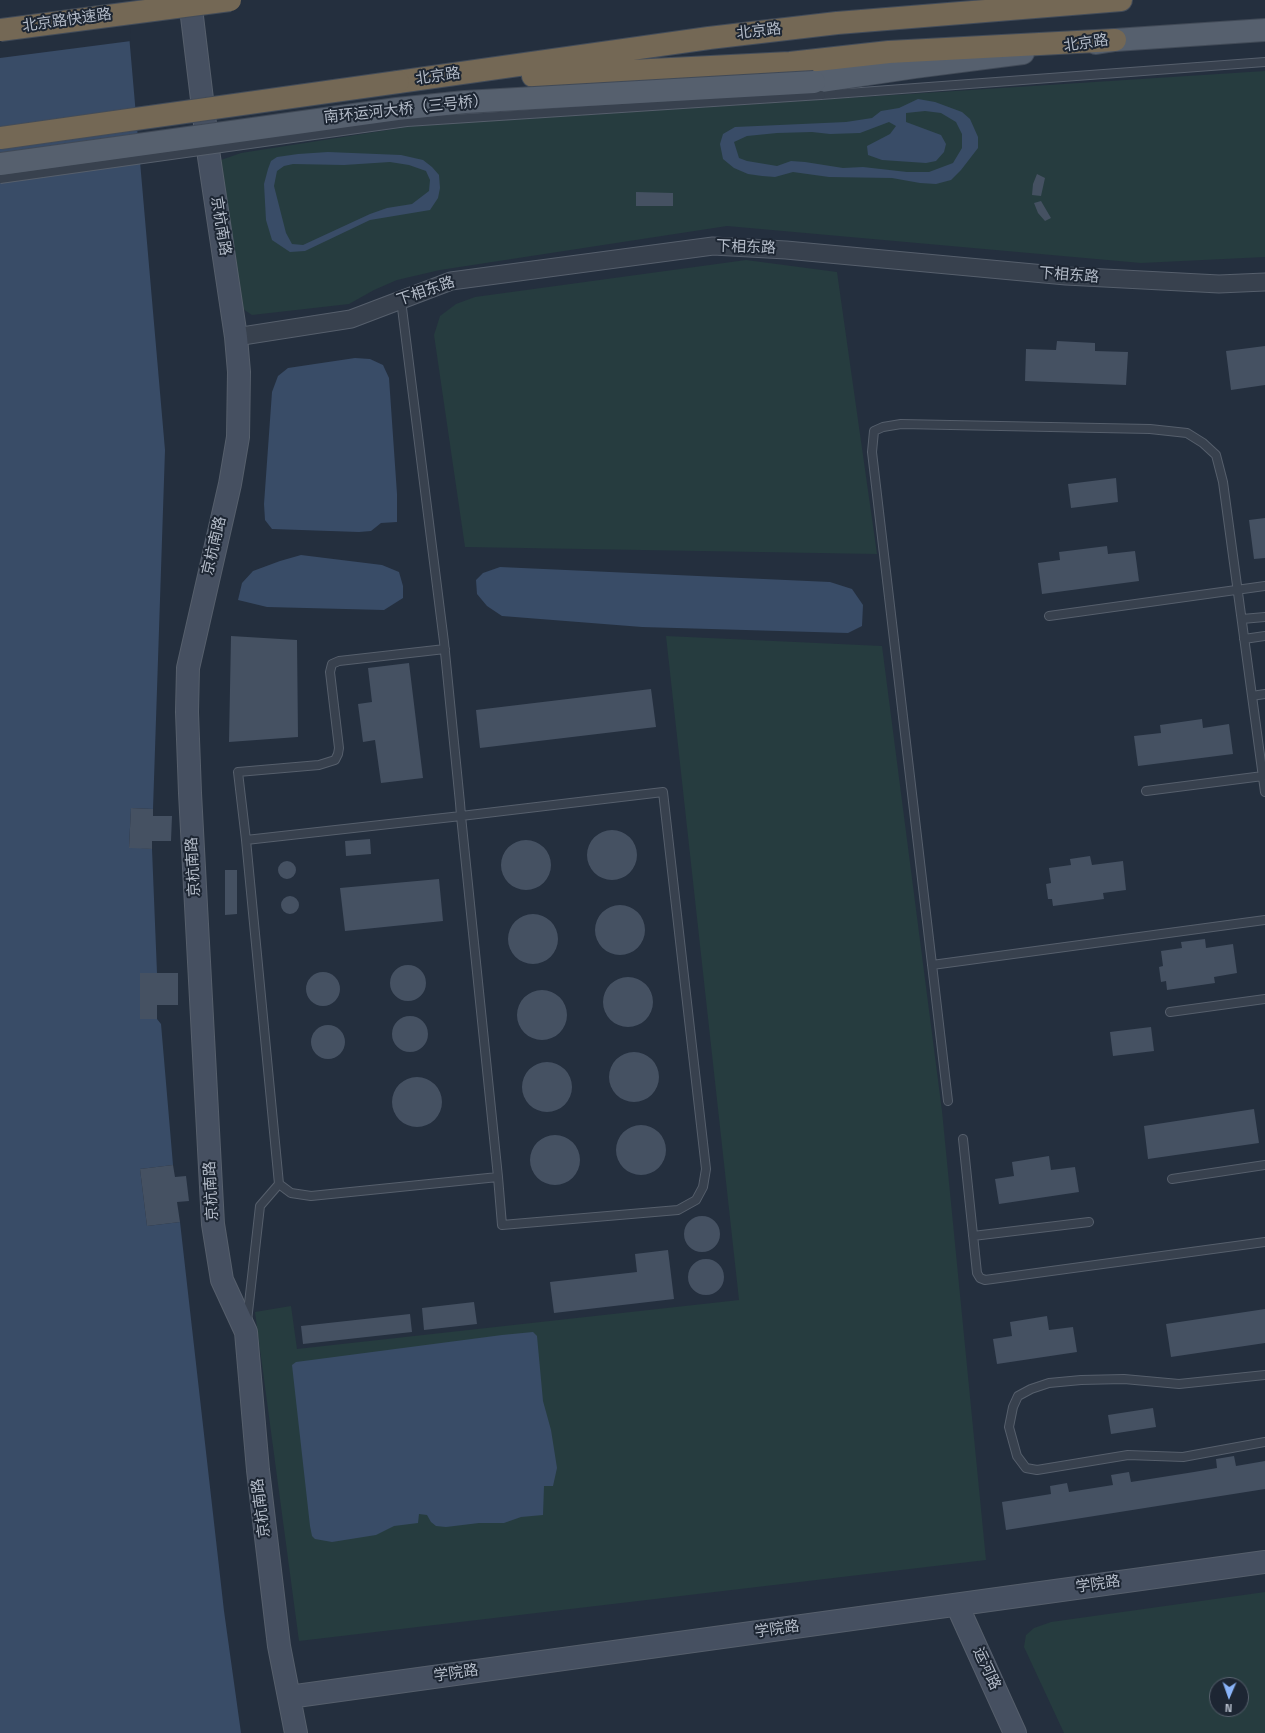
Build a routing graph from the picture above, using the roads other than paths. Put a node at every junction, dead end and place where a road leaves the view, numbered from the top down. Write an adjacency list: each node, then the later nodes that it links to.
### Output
1 (190, 0): 15 (street, 京杭南路)
2 (230, 0): 4 (highway, 北京路快速路, bridge)
3 (1121, 0): 8 (highway, 北京路)
4 (0, 30)
5 (1265, 30): 6 (main road, 北京路)
6 (1115, 40): 8 (highway); 9 (main road, 北京路)
7 (1265, 62): 9 (lane)
8 (398, 82): 10 (highway, 南环运河大桥（三号桥）, bridge)
9 (818, 88): 11 (main road, 南环运河大桥（三号桥）, bridge); 12 (lane, bridge)
10 (0, 138)
11 (0, 164)
12 (0, 179)
13 (1265, 282): 14 (street, 下相东路)
14 (401, 300): 15 (street, 下相东路); 23 (lane)
15 (236, 338): 44 (street, 京杭南路)
16 (1265, 586): 17 (lane)
17 (1238, 590): 18 (lane); 20 (lane); 32 (lane)
18 (1050, 616)
19 (1265, 617): 20 (lane)
20 (1242, 620): 22 (lane)
21 (1265, 636): 22 (lane)
22 (1244, 639): 25 (lane)
23 (445, 649): 29 (lane); 30 (lane)
24 (1265, 694): 25 (lane)
25 (1252, 696): 26 (lane)
26 (1263, 776): 27 (lane); 28 (lane)
27 (1146, 791)
28 (1265, 792)
29 (461, 816): 30 (lane); 38 (lane); 38 (lane)
30 (246, 840): 40 (lane)
31 (1265, 920): 32 (lane)
32 (932, 965): 35 (lane)
33 (1265, 999): 34 (lane)
34 (1170, 1012)
35 (948, 1101)
36 (963, 1139): 42 (lane)
37 (1265, 1165): 39 (lane)
38 (498, 1177): 40 (lane)
39 (1172, 1178)
40 (279, 1184): 44 (lane)
41 (1089, 1222): 42 (lane)
42 (973, 1236): 43 (lane)
43 (1265, 1242)
44 (246, 1332): 49 (street, 京杭南路)
45 (1265, 1374): 46 (lane)
46 (1265, 1442)
47 (1265, 1562): 48 (street, 学院路)
48 (957, 1605): 49 (street, 学院路); 51 (street, 运河路)
49 (289, 1697): 50 (street, 京杭南路)
50 (296, 1733)
51 (1016, 1733)

